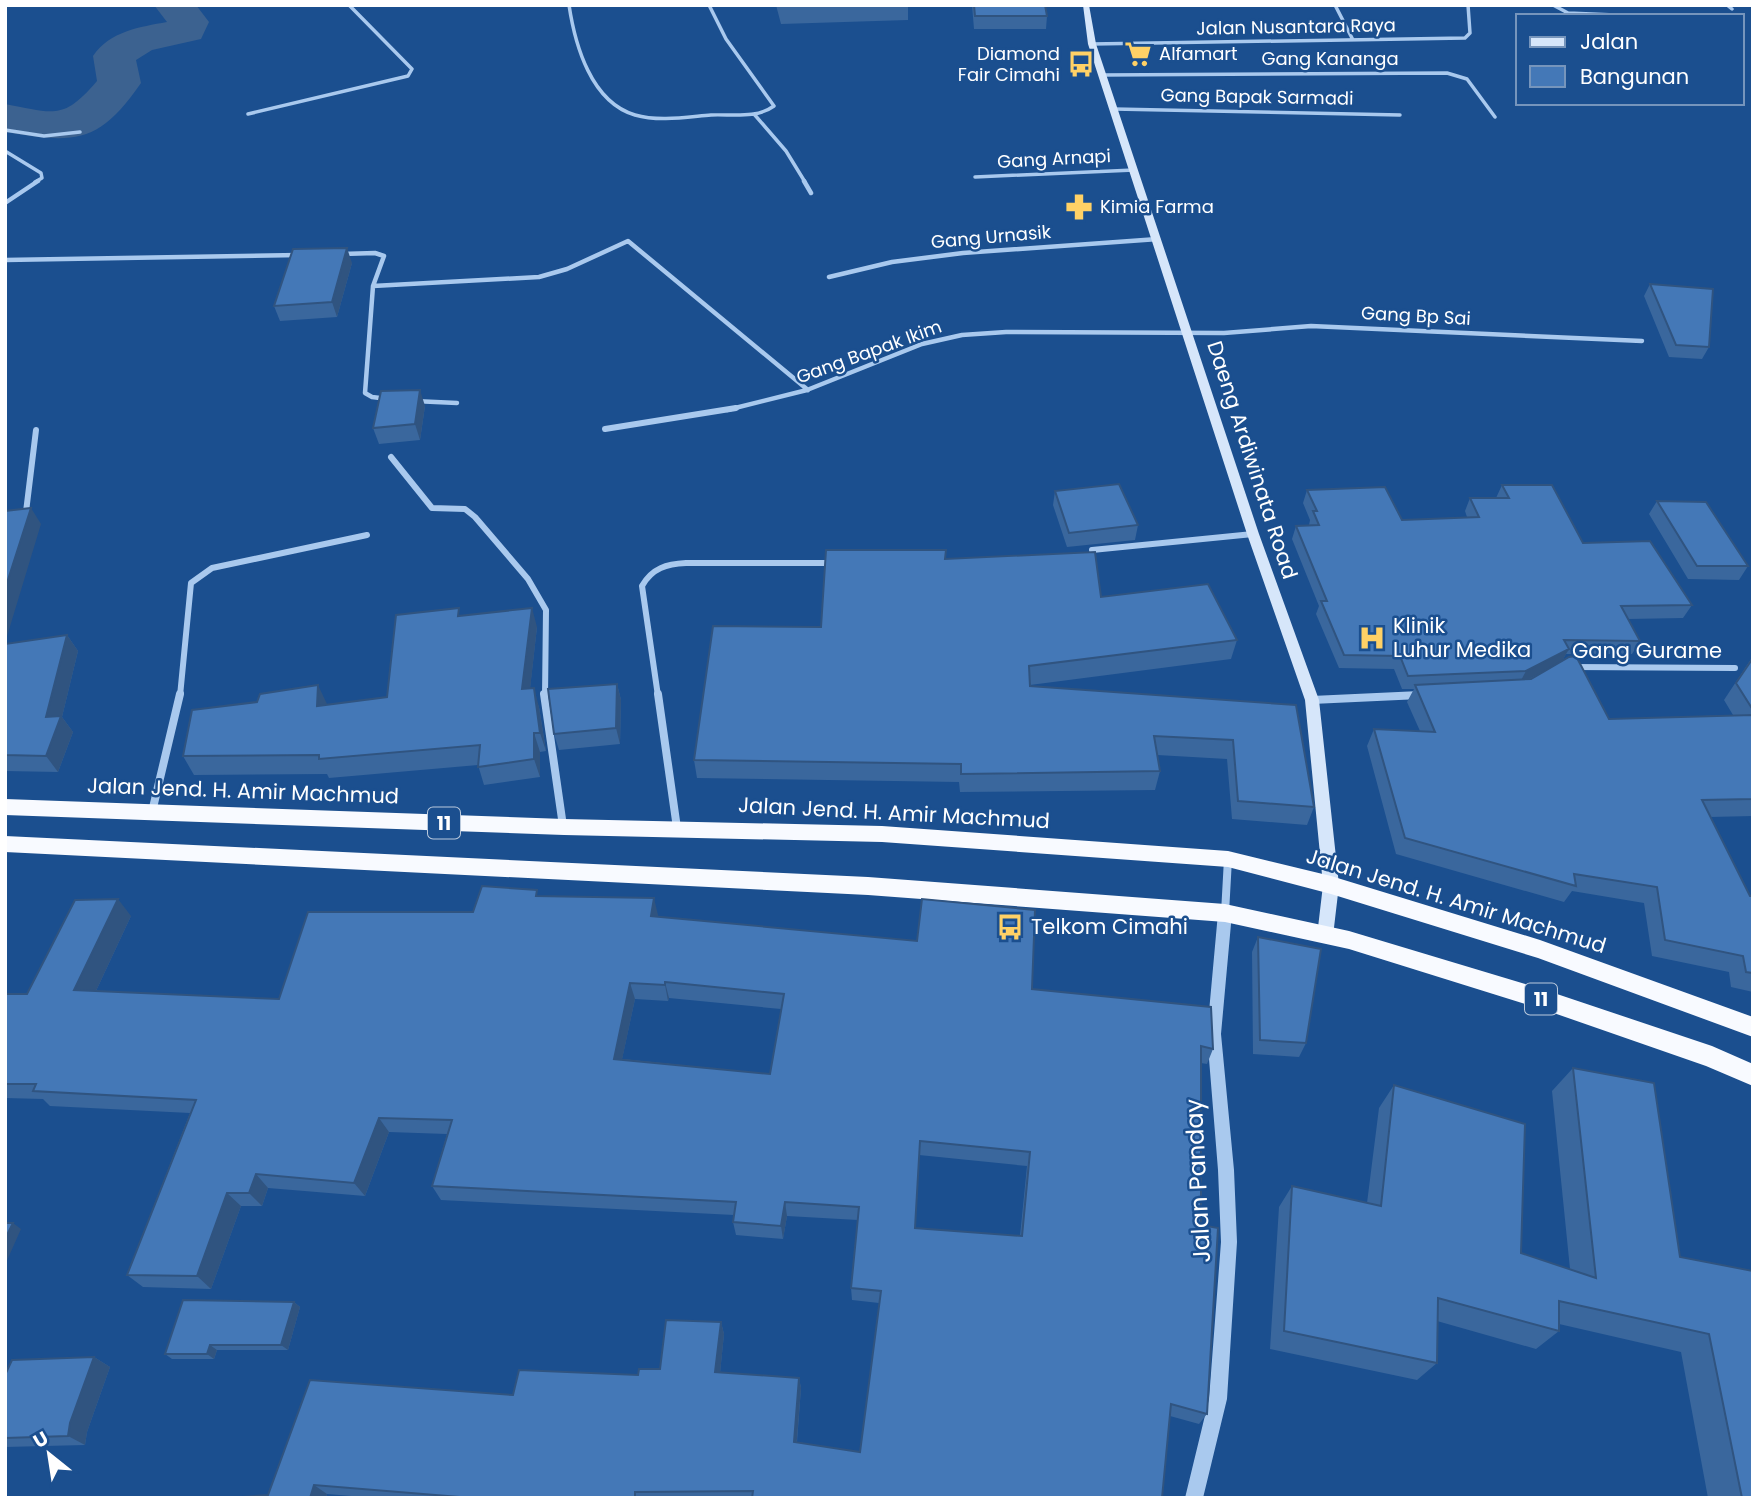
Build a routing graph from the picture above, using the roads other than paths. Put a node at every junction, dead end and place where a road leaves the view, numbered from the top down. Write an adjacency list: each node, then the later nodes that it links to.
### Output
1 (349, 5): 15 (street)
2 (569, 5): 16 (street)
3 (709, 5): 16 (street)
4 (1086, 5): 12 (main road, Daeng Ardiwinata Road)
5 (1335, 5): 11 (street)
6 (1468, 5): 11 (street, Jalan Nusantara Raya)
7 (1553, 5): 10 (street)
8 (1727, 5): 9 (street)
9 (1732, 9)
10 (1592, 14)
11 (1353, 40): 12 (street, Jalan Nusantara Raya)
12 (1092, 44): 13 (main road, Daeng Ardiwinata Road)
13 (1102, 75): 14 (main road, Daeng Ardiwinata Road); 18 (street, Gang Kananga)
14 (1114, 109): 17 (street, Gang Bapak Sarmadi); 22 (main road, Daeng Ardiwinata Road)
15 (248, 114)
16 (754, 114): 24 (street)
17 (1400, 115)
18 (1495, 117)
19 (5, 130): 20 (street)
20 (80, 132)
21 (5, 151): 25 (street)
22 (1135, 170): 23 (street, Gang Arnapi); 26 (main road, Daeng Ardiwinata Road)
23 (975, 177)
24 (811, 194)
25 (5, 203)
26 (1158, 239): 30 (street, Gang Urnasik); 32 (main road, Daeng Ardiwinata Road)
27 (306, 254): 29 (street)
28 (334, 254): 31 (street)
29 (5, 260)
30 (829, 277)
31 (373, 286): 34 (street); 35 (street)
32 (1188, 333): 33 (street, Gang Bp Sai); 34 (street, Gang Bapak Ikim); 42 (main road, Daeng Ardiwinata Road)
33 (1642, 341)
34 (808, 390): 38 (street, Gang Bapak Ikim)
35 (396, 400)
36 (408, 400): 37 (street)
37 (457, 403)
38 (604, 429)
39 (36, 430): 41 (street)
40 (391, 457): 52 (street)
41 (5, 522)
42 (1253, 534): 44 (street); 49 (main road, Daeng Ardiwinata Road)
43 (367, 535): 51 (street)
44 (1092, 550)
45 (848, 563): 53 (street)
46 (1567, 668): 47 (street, Gang Gurame)
47 (1735, 668)
48 (1426, 695): 49 (street)
49 (1312, 700): 56 (main road, Daeng Ardiwinata Road)
50 (5, 807): 51 (highway, Jalan Jend. H. Amir Machmud / 11)
51 (152, 813): 52 (highway, Jalan Jend. H. Amir Machmud / 11)
52 (564, 827): 53 (highway, Jalan Jend. H. Amir Machmud / 11)
53 (677, 829): 55 (highway, Jalan Jend. H. Amir Machmud / 11)
54 (5, 844): 57 (highway, 11)
55 (1227, 859): 56 (highway, Jalan Jend. H. Amir Machmud / 11); 57 (street, Jalan Panday)
56 (1331, 885): 58 (main road, Daeng Ardiwinata Road); 59 (highway, Jalan Jend. H. Amir Machmud / 11)
57 (1225, 914): 58 (highway, 11); 61 (street, Jalan Panday)
58 (1325, 936): 60 (highway, 11)
59 (1753, 1027)
60 (1753, 1075)
61 (1194, 1498)

